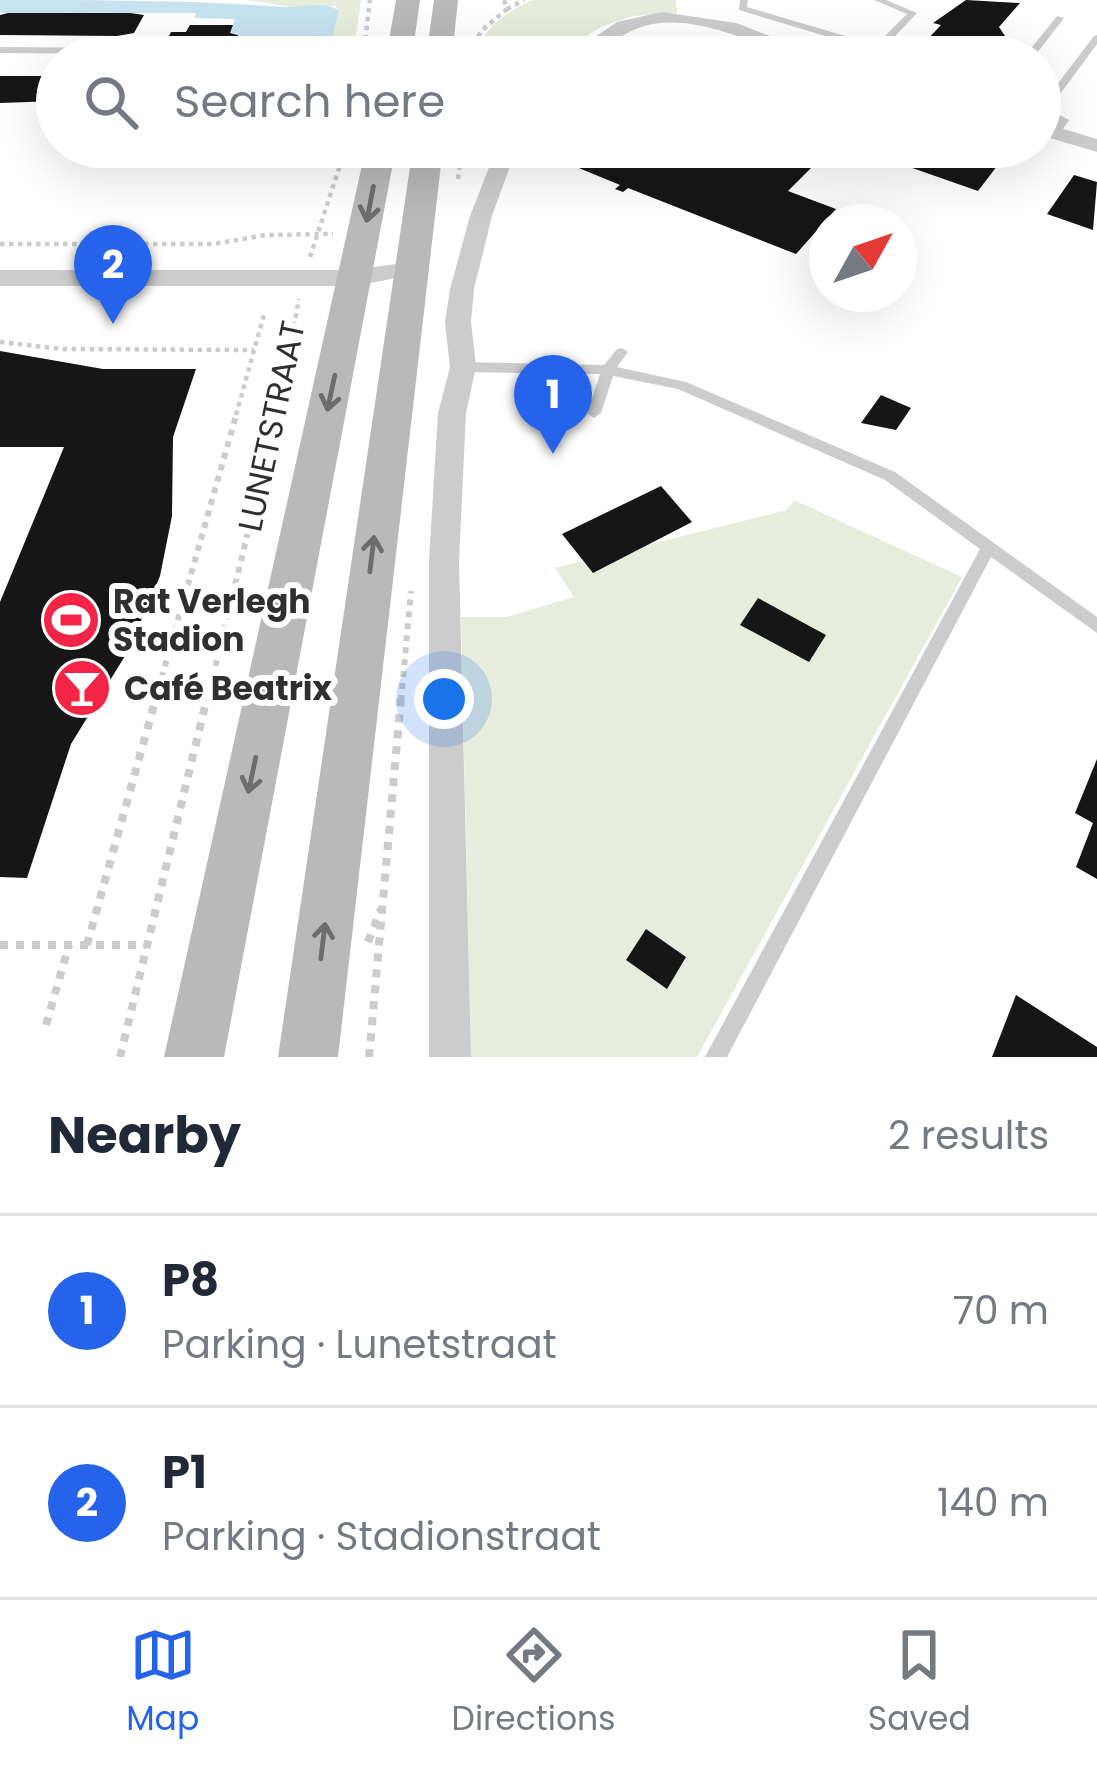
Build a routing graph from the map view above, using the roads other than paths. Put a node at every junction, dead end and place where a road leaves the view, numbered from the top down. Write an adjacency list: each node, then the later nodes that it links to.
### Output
1 (407, 0): 7 (main road)
2 (446, 0): 8 (main road)
3 (744, 0): 6 (lane)
4 (878, 0): 13 (lane)
5 (1060, 18): 14 (lane)
6 (807, 28): 11 (lane); 12 (lane)
7 (402, 36)
8 (442, 36)
9 (611, 36): 10 (street)
10 (748, 36)
11 (798, 36)
12 (834, 36)
13 (891, 36)
14 (1046, 36)
15 (1097, 38): 20 (lane)
16 (0, 50): 17 (lane)
17 (36, 50)
18 (0, 60): 19 (lane)
19 (36, 61)
20 (1061, 86)
21 (1061, 134): 22 (street)
22 (1097, 146)
23 (377, 168): 29 (main road, LUNETSTRAAT, one-way to 29)
24 (425, 168): 27 (main road)
25 (499, 168): 32 (street)
26 (0, 259): 28 (street)
27 (409, 268): 29 (street); 38 (main road, one-way to 27)
28 (307, 269): 29 (street); 30 (street)
29 (357, 269): 37 (main road, LUNETSTRAAT, one-way to 37)
30 (0, 278)
31 (622, 352): 33 (lane)
32 (464, 367): 33 (lane); 39 (street)
33 (608, 370): 34 (lane); 35 (lane)
34 (594, 413)
35 (988, 548): 36 (lane); 40 (lane)
36 (1097, 626)
37 (194, 1057)
38 (308, 1057)
39 (450, 1057)
40 (716, 1057)

